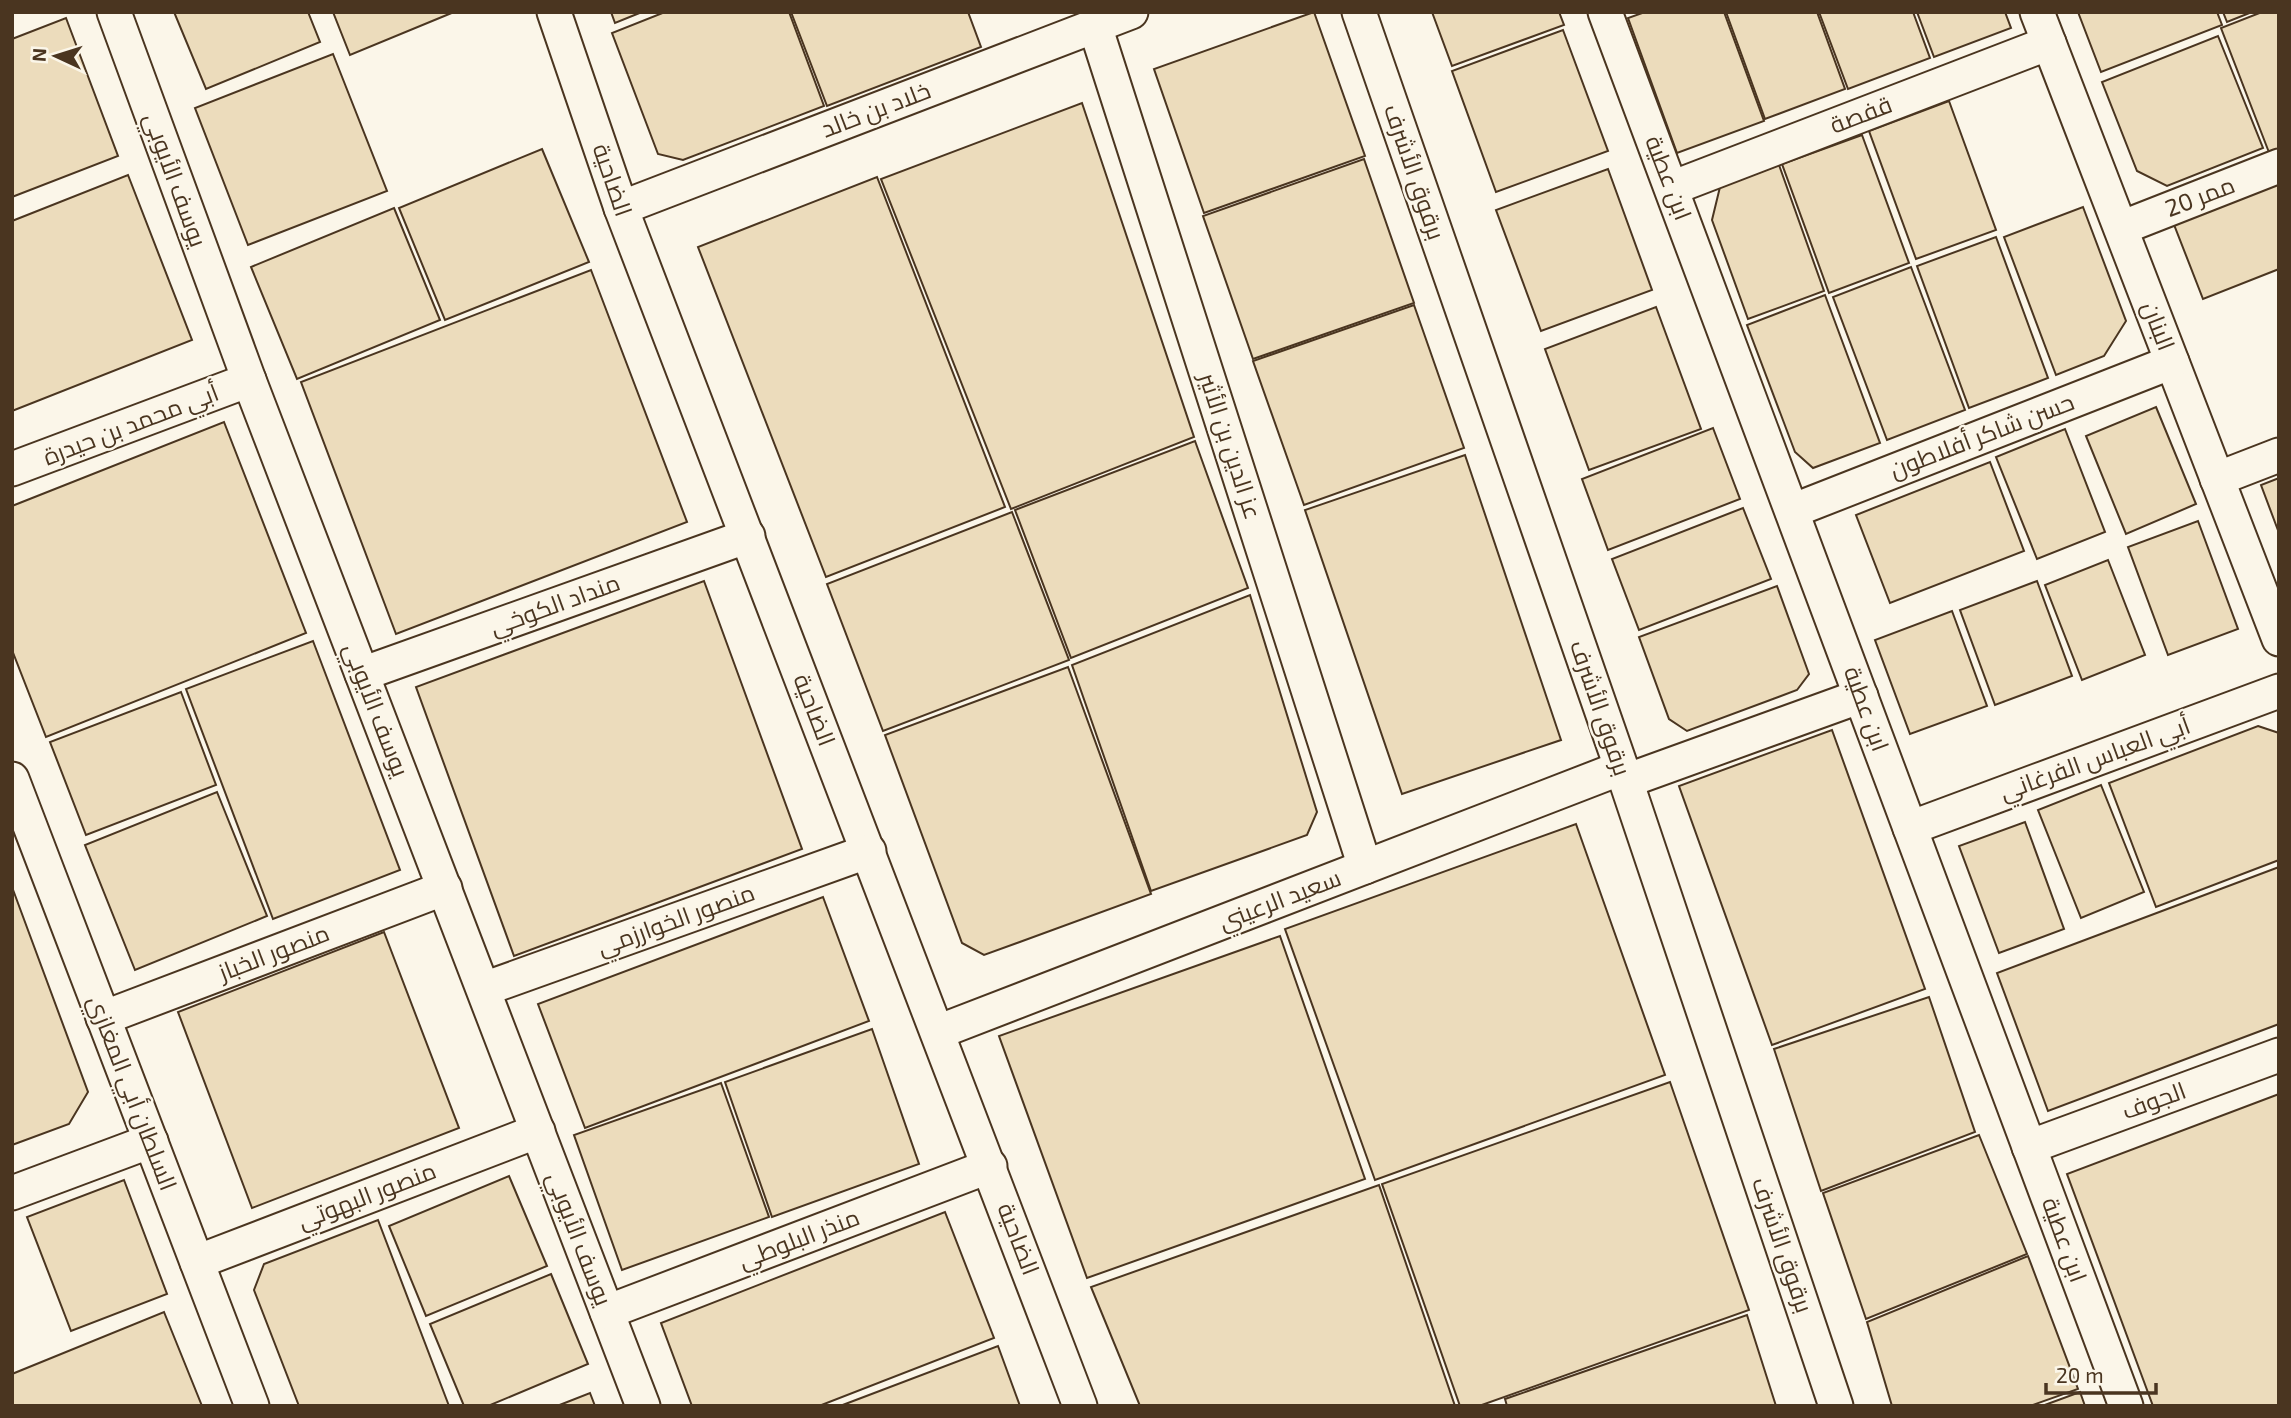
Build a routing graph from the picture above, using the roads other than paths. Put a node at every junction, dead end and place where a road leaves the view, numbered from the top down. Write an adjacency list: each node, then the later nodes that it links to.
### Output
1 (114, 12): 14 (street, يوسف الأيوبي)
2 (554, 12): 11 (street, الضاحية)
3 (1130, 12): 7 (street, خلاد بن خالد)
4 (1359, 12): 24 (street, برقوق الأشرف)
5 (1605, 12): 10 (street, ابن عطية)
6 (2038, 12): 8 (street, البنان)
7 (1095, 26): 11 (street, خلاد بن خالد); 29 (street, عز الدين بن الأثير)
8 (2049, 43): 10 (street, قفصة); 12 (street, البنان)
9 (2279, 166): 12 (street, ممر 20)
10 (1672, 188): 18 (street, ابن عطية)
11 (621, 208): 19 (street, الضاحية)
12 (2121, 228): 13 (street, البنان)
13 (2172, 362): 17 (street, البنان); 18 (street, حسن شاكر أفلاطون)
14 (249, 380): 16 (street, أبي محمد بن حيدرة); 21 (street, يوسف الأيوبي)
15 (2279, 455): 17 (street)
16 (12, 470)
17 (2217, 479): 20 (street, البنان)
18 (1792, 511): 23 (street, ابن عطية)
19 (748, 537): 21 (street, منداد الكوخي); 28 (street, الضاحية)
20 (2279, 639)
21 (362, 674): 30 (street, يوسف الأيوبي)
22 (2279, 691): 27 (street, أبي العباس الفرغاني)
23 (1861, 696): 24 (street, سعيد الرعيني); 27 (street, ابن عطية)
24 (1623, 774): 29 (street, سعيد الرعيني); 45 (street, برقوق الأشرف)
25 (12, 779): 26 (street, السلطان أبي المغازي)
26 (18, 814): 32 (street, السلطان أبي المغازي)
27 (1910, 828): 37 (street, ابن عطية)
28 (869, 851): 31 (street, منصور الخوارزمي); 33 (street, الضاحية)
29 (1365, 867): 33 (street, سعيد الرعيني)
30 (445, 888): 31 (street, يوسف الأيوبي); 32 (street, منصور الخباز)
31 (484, 989): 35 (street, يوسف الأيوبي)
32 (103, 1018): 36 (street, السلطان أبي المغازي)
33 (938, 1032): 38 (street, الضاحية)
34 (2279, 1055): 37 (street, الجوف)
35 (538, 1131): 40 (street, منصور البهوتي); 41 (street, يوسف الأيوبي)
36 (150, 1141): 39 (street); 40 (street, السلطان أبي المغازي)
37 (2029, 1147): 46 (street, ابن عطية)
38 (990, 1166): 41 (street, منذر البلوطي); 44 (street, الضاحية)
39 (12, 1193)
40 (197, 1262): 42 (street, السلطان أبي المغازي)
41 (607, 1312): 43 (street, يوسف الأيوبي)
42 (252, 1406)
43 (643, 1406)
44 (1080, 1406)
45 (1836, 1406)
46 (2126, 1406)

